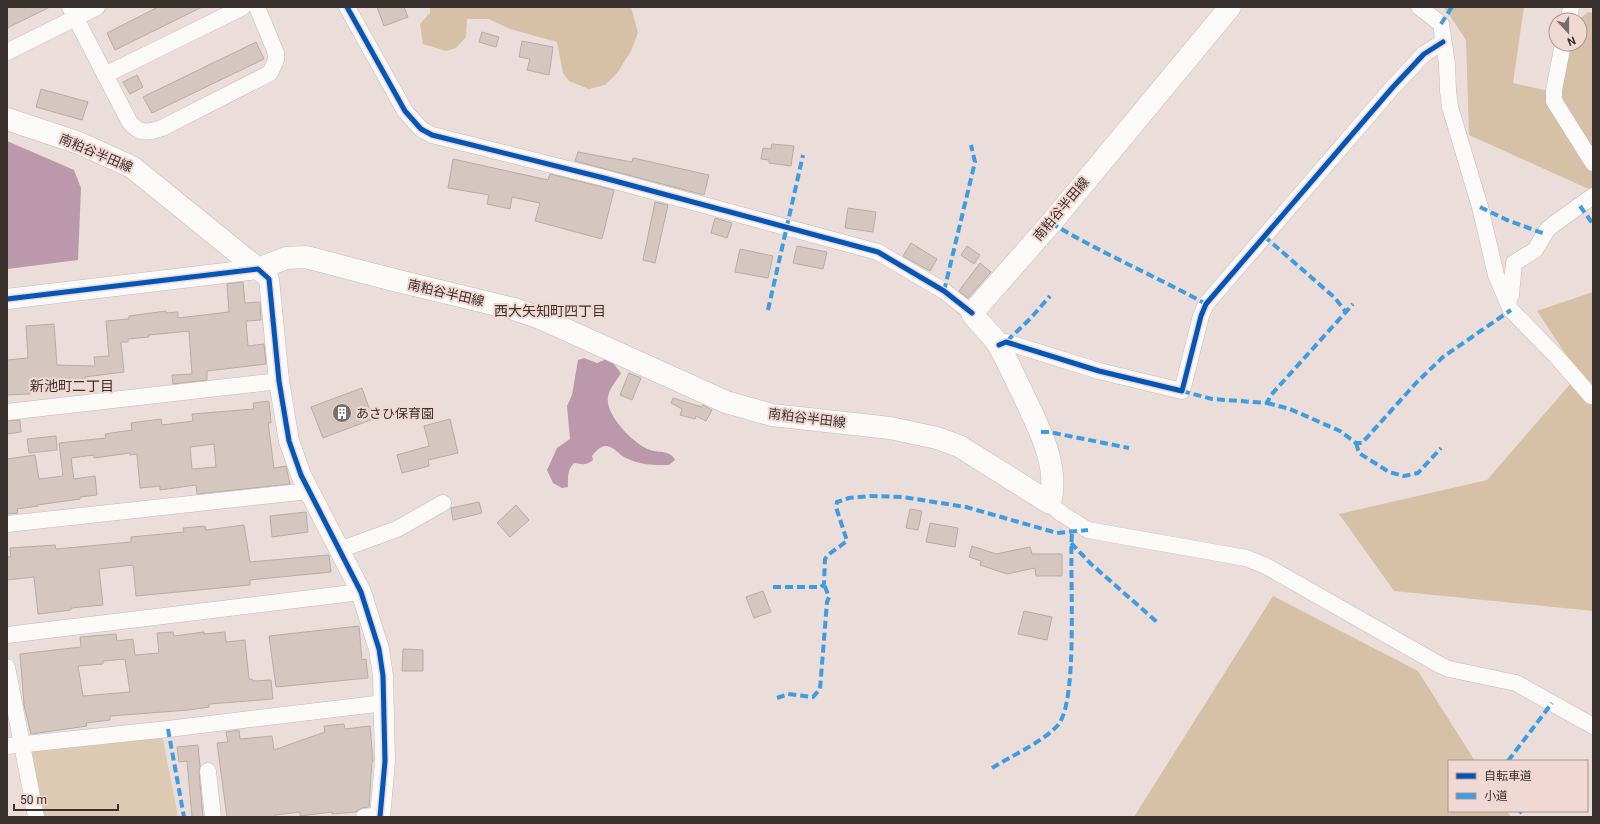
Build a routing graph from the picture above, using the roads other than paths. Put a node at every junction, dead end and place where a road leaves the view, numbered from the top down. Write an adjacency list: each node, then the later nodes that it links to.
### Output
1 (97, 7): 7 (street)
2 (243, 7): 11 (street)
3 (256, 7): 11 (street)
4 (347, 7): 18 (street)
5 (1230, 7): 18 (main road, 南粕谷半田線)
6 (1419, 7): 8 (street)
7 (73, 12): 9 (street); 11 (street)
8 (1443, 42): 17 (street); 19 (street)
9 (7, 52)
10 (1561, 52): 13 (street)
11 (105, 75)
12 (7, 119): 15 (main road, 南粕谷半田線)
13 (1593, 163)
14 (1593, 196): 17 (street)
15 (258, 269): 16 (street); 20 (street); 25 (main road, 南粕谷半田線)
16 (7, 299)
17 (1507, 301): 21 (street)
18 (972, 313): 19 (main road)
19 (999, 345): 25 (main road)
20 (279, 381): 22 (street); 23 (street)
21 (1591, 396)
22 (7, 412)
23 (309, 491): 26 (street); 27 (street)
24 (443, 503): 27 (street)
25 (1050, 504): 32 (street)
26 (7, 524)
27 (339, 550): 28 (street)
28 (361, 592): 29 (street); 31 (street)
29 (7, 635)
30 (7, 667): 33 (street)
31 (384, 703): 33 (street); 35 (street)
32 (1593, 726)
33 (15, 745): 36 (street)
34 (208, 771): 37 (street)
35 (374, 816)
36 (36, 817)
37 (213, 817)

